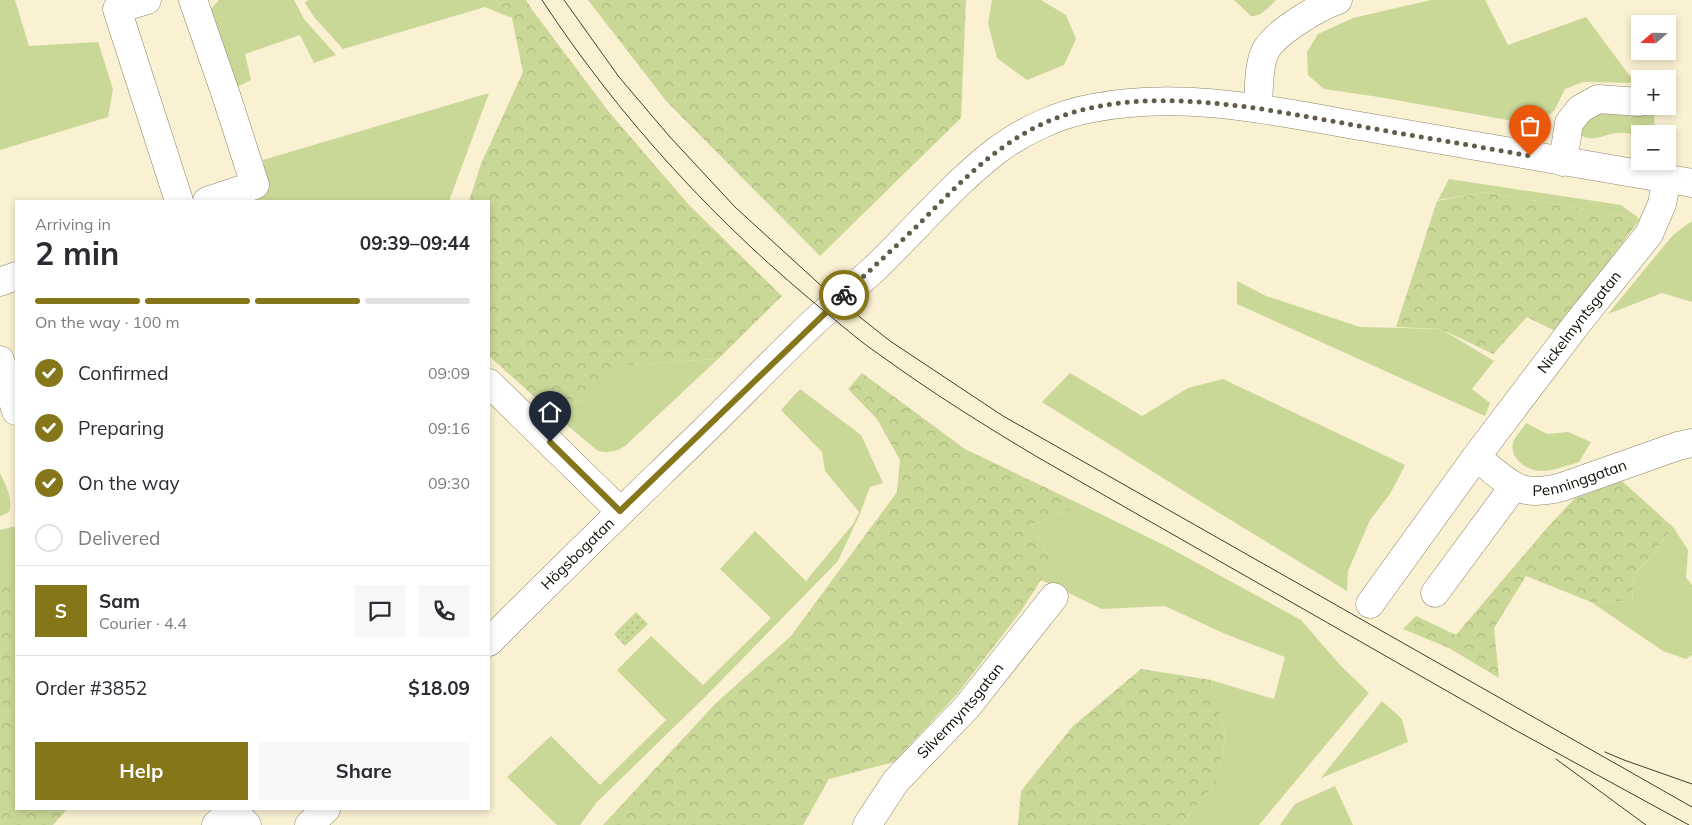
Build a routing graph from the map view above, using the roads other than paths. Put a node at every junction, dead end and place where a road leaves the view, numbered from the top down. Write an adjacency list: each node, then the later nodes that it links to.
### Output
1 (147, 0): 8 (street)
2 (193, 0): 9 (street)
3 (1338, 0): 5 (street)
4 (1631, 101): 6 (street)
5 (1258, 107): 6 (street, Högsbogatan); 18 (street, Högsbogatan)
6 (1563, 162): 7 (street, Högsbogatan)
7 (1680, 181): 16 (street, Nickelmyntsgatan)
8 (179, 200)
9 (210, 200)
10 (15, 276): 11 (street)
11 (0, 282)
12 (0, 360): 14 (street)
13 (490, 384): 18 (street)
14 (15, 408)
15 (1692, 444): 17 (street, Penninggatan)
16 (1476, 457): 17 (street, Penninggatan); 21 (street, Nickelmyntsgatan)
17 (1514, 486): 19 (street)
18 (620, 511): 22 (street, Högsbogatan)
19 (1435, 592)
20 (1054, 597): 27 (street, Silvermyntsgatan)
21 (1370, 604)
22 (490, 641)
23 (325, 810): 26 (street)
24 (216, 825): 25 (street)
25 (247, 825)
26 (310, 825)
27 (868, 825)

